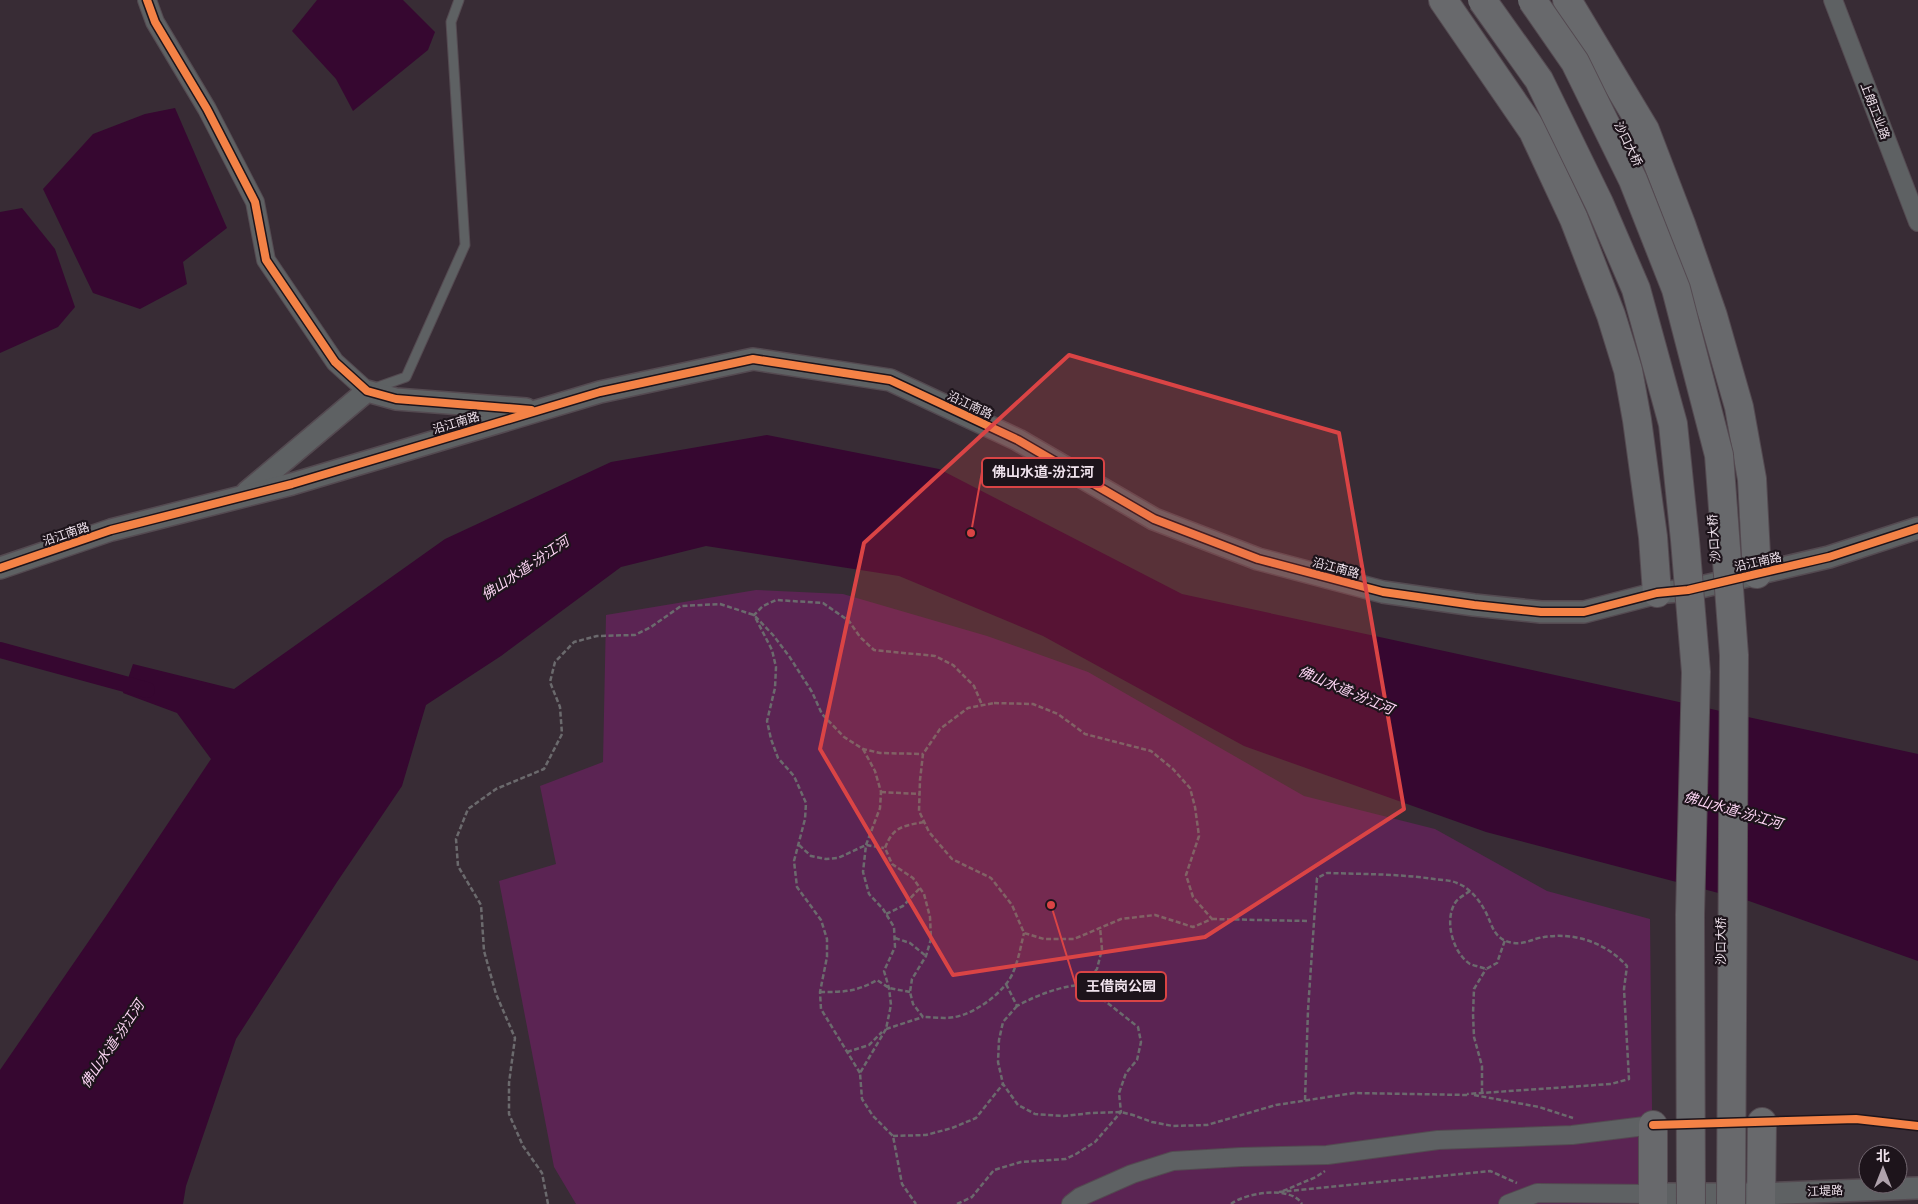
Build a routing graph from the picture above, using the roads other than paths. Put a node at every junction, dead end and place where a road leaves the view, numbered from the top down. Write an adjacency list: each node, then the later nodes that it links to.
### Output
1 (147, 0): 9 (street)
2 (460, 0): 9 (lane)
3 (1443, 0): 15 (main road)
4 (1482, 0): 23 (main road, bridge)
5 (1532, 0): 24 (main road, 沙口大桥, bridge)
6 (1567, 0): 14 (main road)
7 (1833, 0): 8 (street, 上朗工业路)
8 (1918, 222)
9 (367, 391): 10 (street); 11 (street)
10 (538, 410): 11 (street, 沿江南路); 15 (street, 沿江南路)
11 (243, 496): 13 (street, 沿江南路)
12 (1918, 528): 14 (street, 沿江南路)
13 (0, 568)
14 (1757, 574): 15 (street, 沿江南路)
15 (1657, 593)
16 (1762, 1122): 20 (main road)
17 (1652, 1125): 19 (main road); 21 (street)
18 (1918, 1188): 20 (street, 江堤路)
19 (1652, 1199): 20 (street, 江堤路); 22 (street)
20 (1761, 1199)
21 (1071, 1204)
22 (1508, 1204)
23 (1691, 1204)
24 (1731, 1204)

